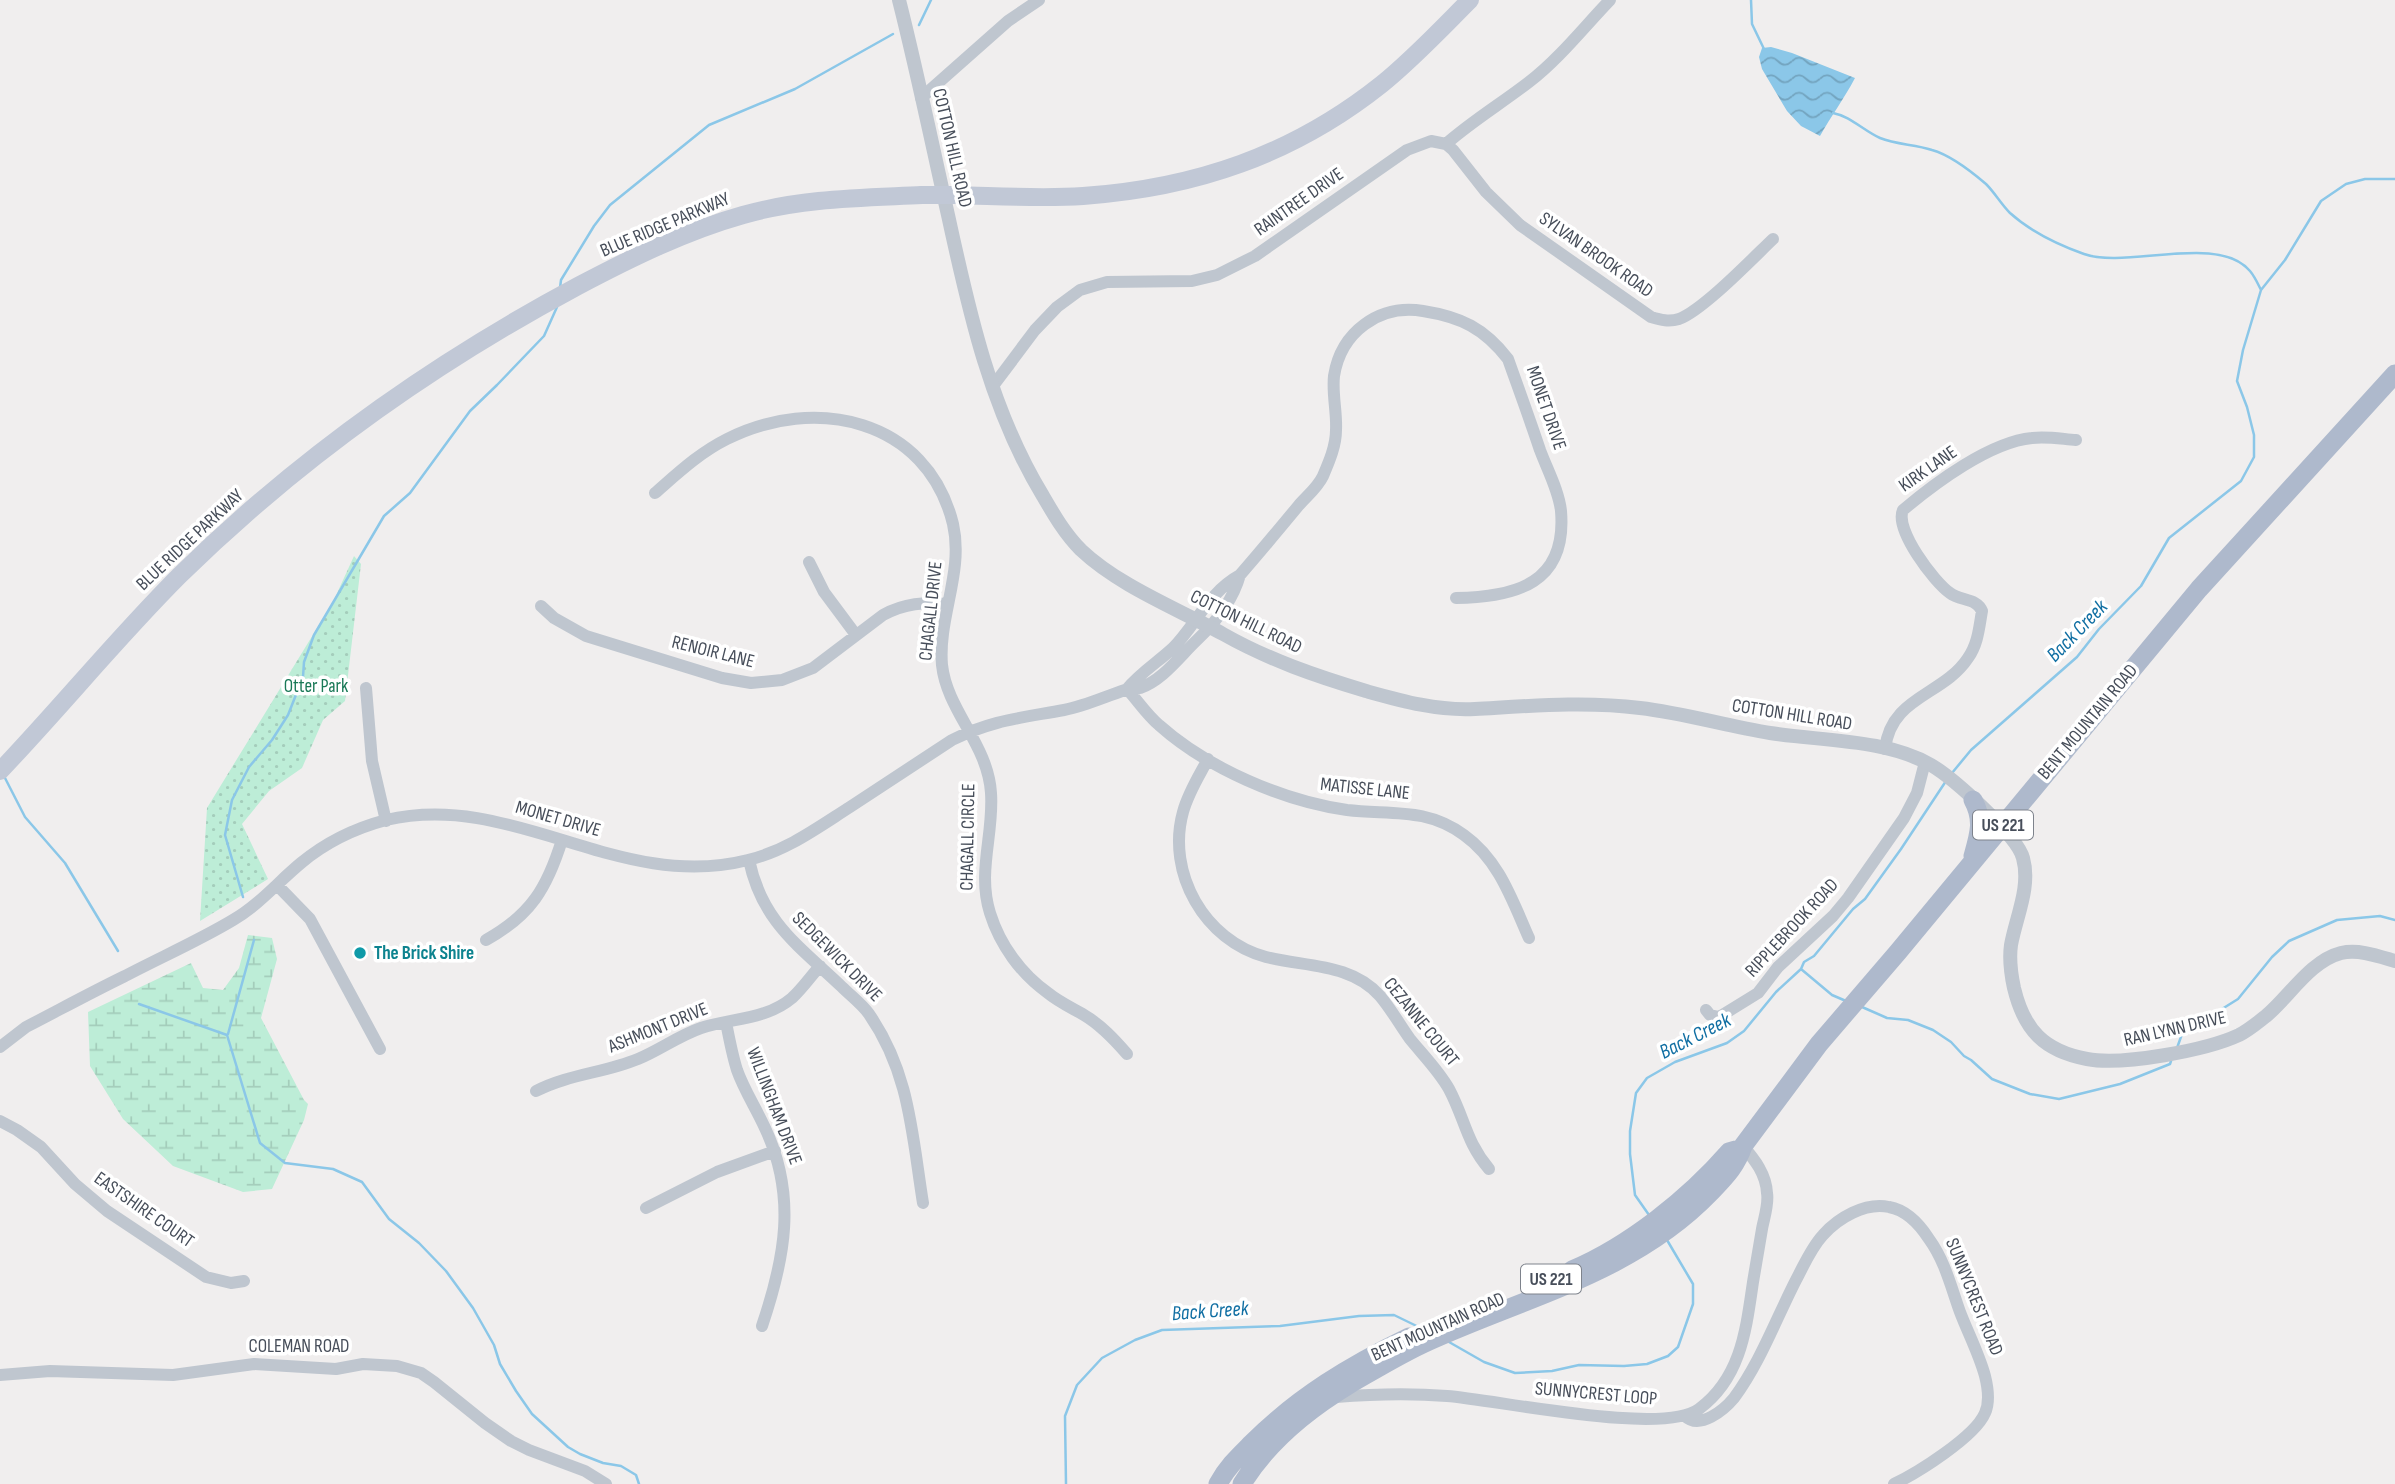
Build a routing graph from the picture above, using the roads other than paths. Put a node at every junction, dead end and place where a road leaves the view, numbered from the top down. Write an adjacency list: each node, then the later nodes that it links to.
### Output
1 (900, 0): 5 (street, COTTON HILL ROAD)
2 (1039, 0): 5 (street)
3 (1470, 0): 26 (main road, BLUE RIDGE PARKWAY, bridge)
4 (1610, 0): 6 (street)
5 (921, 99): 9 (street, COTTON HILL ROAD)
6 (1446, 144): 7 (street, SYLVAN BROOK ROAD); 9 (street, RAINTREE DRIVE)
7 (1773, 239)
8 (2395, 374): 29 (main road, BENT MOUNTAIN ROAD / US 221)
9 (993, 386): 17 (street, COTTON HILL ROAD)
10 (2076, 440): 23 (street, KIRK LANE)
11 (655, 493): 15 (street, CHAGALL DRIVE)
12 (809, 562): 19 (street)
13 (1240, 575): 14 (street, MONET DRIVE); 17 (street, MONET DRIVE); 18 (street, MONET DRIVE)
14 (1456, 598)
15 (948, 604): 19 (street, RENOIR LANE); 22 (street, CHAGALL DRIVE)
16 (541, 606): 19 (street, RENOIR LANE)
17 (1194, 619): 18 (street, COTTON HILL ROAD); 21 (street, MONET DRIVE)
18 (1210, 627): 21 (street, MONET DRIVE); 23 (street, COTTON HILL ROAD)
19 (856, 635)
20 (366, 688): 28 (street)
21 (1128, 689): 22 (street, MONET DRIVE); 24 (street, MATISSE LANE)
22 (971, 730): 31 (street, MONET DRIVE); 42 (street, CHAGALL CIRCLE)
23 (1885, 749): 25 (street, COTTON HILL ROAD)
24 (1208, 759): 34 (street, MATISSE LANE); 47 (street, CEZANNE COURT)
25 (1925, 762): 27 (street, COTTON HILL ROAD); 38 (street, RIPPLEBROOK ROAD)
26 (0, 771)
27 (1973, 800): 29 (street, COTTON HILL ROAD); 32 (main road)
28 (386, 821): 30 (street, MONET DRIVE); 33 (street, MONET DRIVE)
29 (2001, 827): 32 (main road, BENT MOUNTAIN ROAD / US 221); 36 (street, RAN LYNN DRIVE)
30 (562, 840): 31 (street, MONET DRIVE); 35 (street)
31 (749, 860): 37 (street, SEDGEWICK DRIVE)
32 (1970, 865): 45 (main road, BENT MOUNTAIN ROAD / US 221)
33 (277, 885): 40 (street, MONET DRIVE); 41 (street)
34 (1529, 938)
35 (486, 940)
36 (2395, 961)
37 (820, 965): 39 (street, ASHMONT DRIVE); 48 (street, SEDGEWICK DRIVE)
38 (1706, 1010)
39 (726, 1022): 43 (street, ASHMONT DRIVE); 46 (street, WILLINGHAM DRIVE)
40 (0, 1047)
41 (380, 1049)
42 (1126, 1055)
43 (536, 1091)
44 (0, 1121): 50 (street, EASTSHIRE COURT)
45 (1743, 1146): 52 (main road, BENT MOUNTAIN ROAD / US 221); 55 (street)
46 (775, 1151): 49 (street); 51 (street, WILLINGHAM DRIVE)
47 (1489, 1169)
48 (923, 1203)
49 (646, 1208)
50 (244, 1281)
51 (762, 1326)
52 (1362, 1368): 54 (main road, BENT MOUNTAIN ROAD / US 221); 57 (main road, BENT MOUNTAIN ROAD / US 221)
53 (0, 1375): 56 (street, COLEMAN ROAD)
54 (1328, 1397): 55 (street, SUNNYCREST LOOP); 58 (main road, BENT MOUNTAIN ROAD / US 221)
55 (1685, 1416): 59 (street, SUNNYCREST ROAD)
56 (607, 1484)
57 (1218, 1484)
58 (1242, 1484)
59 (1894, 1484)

